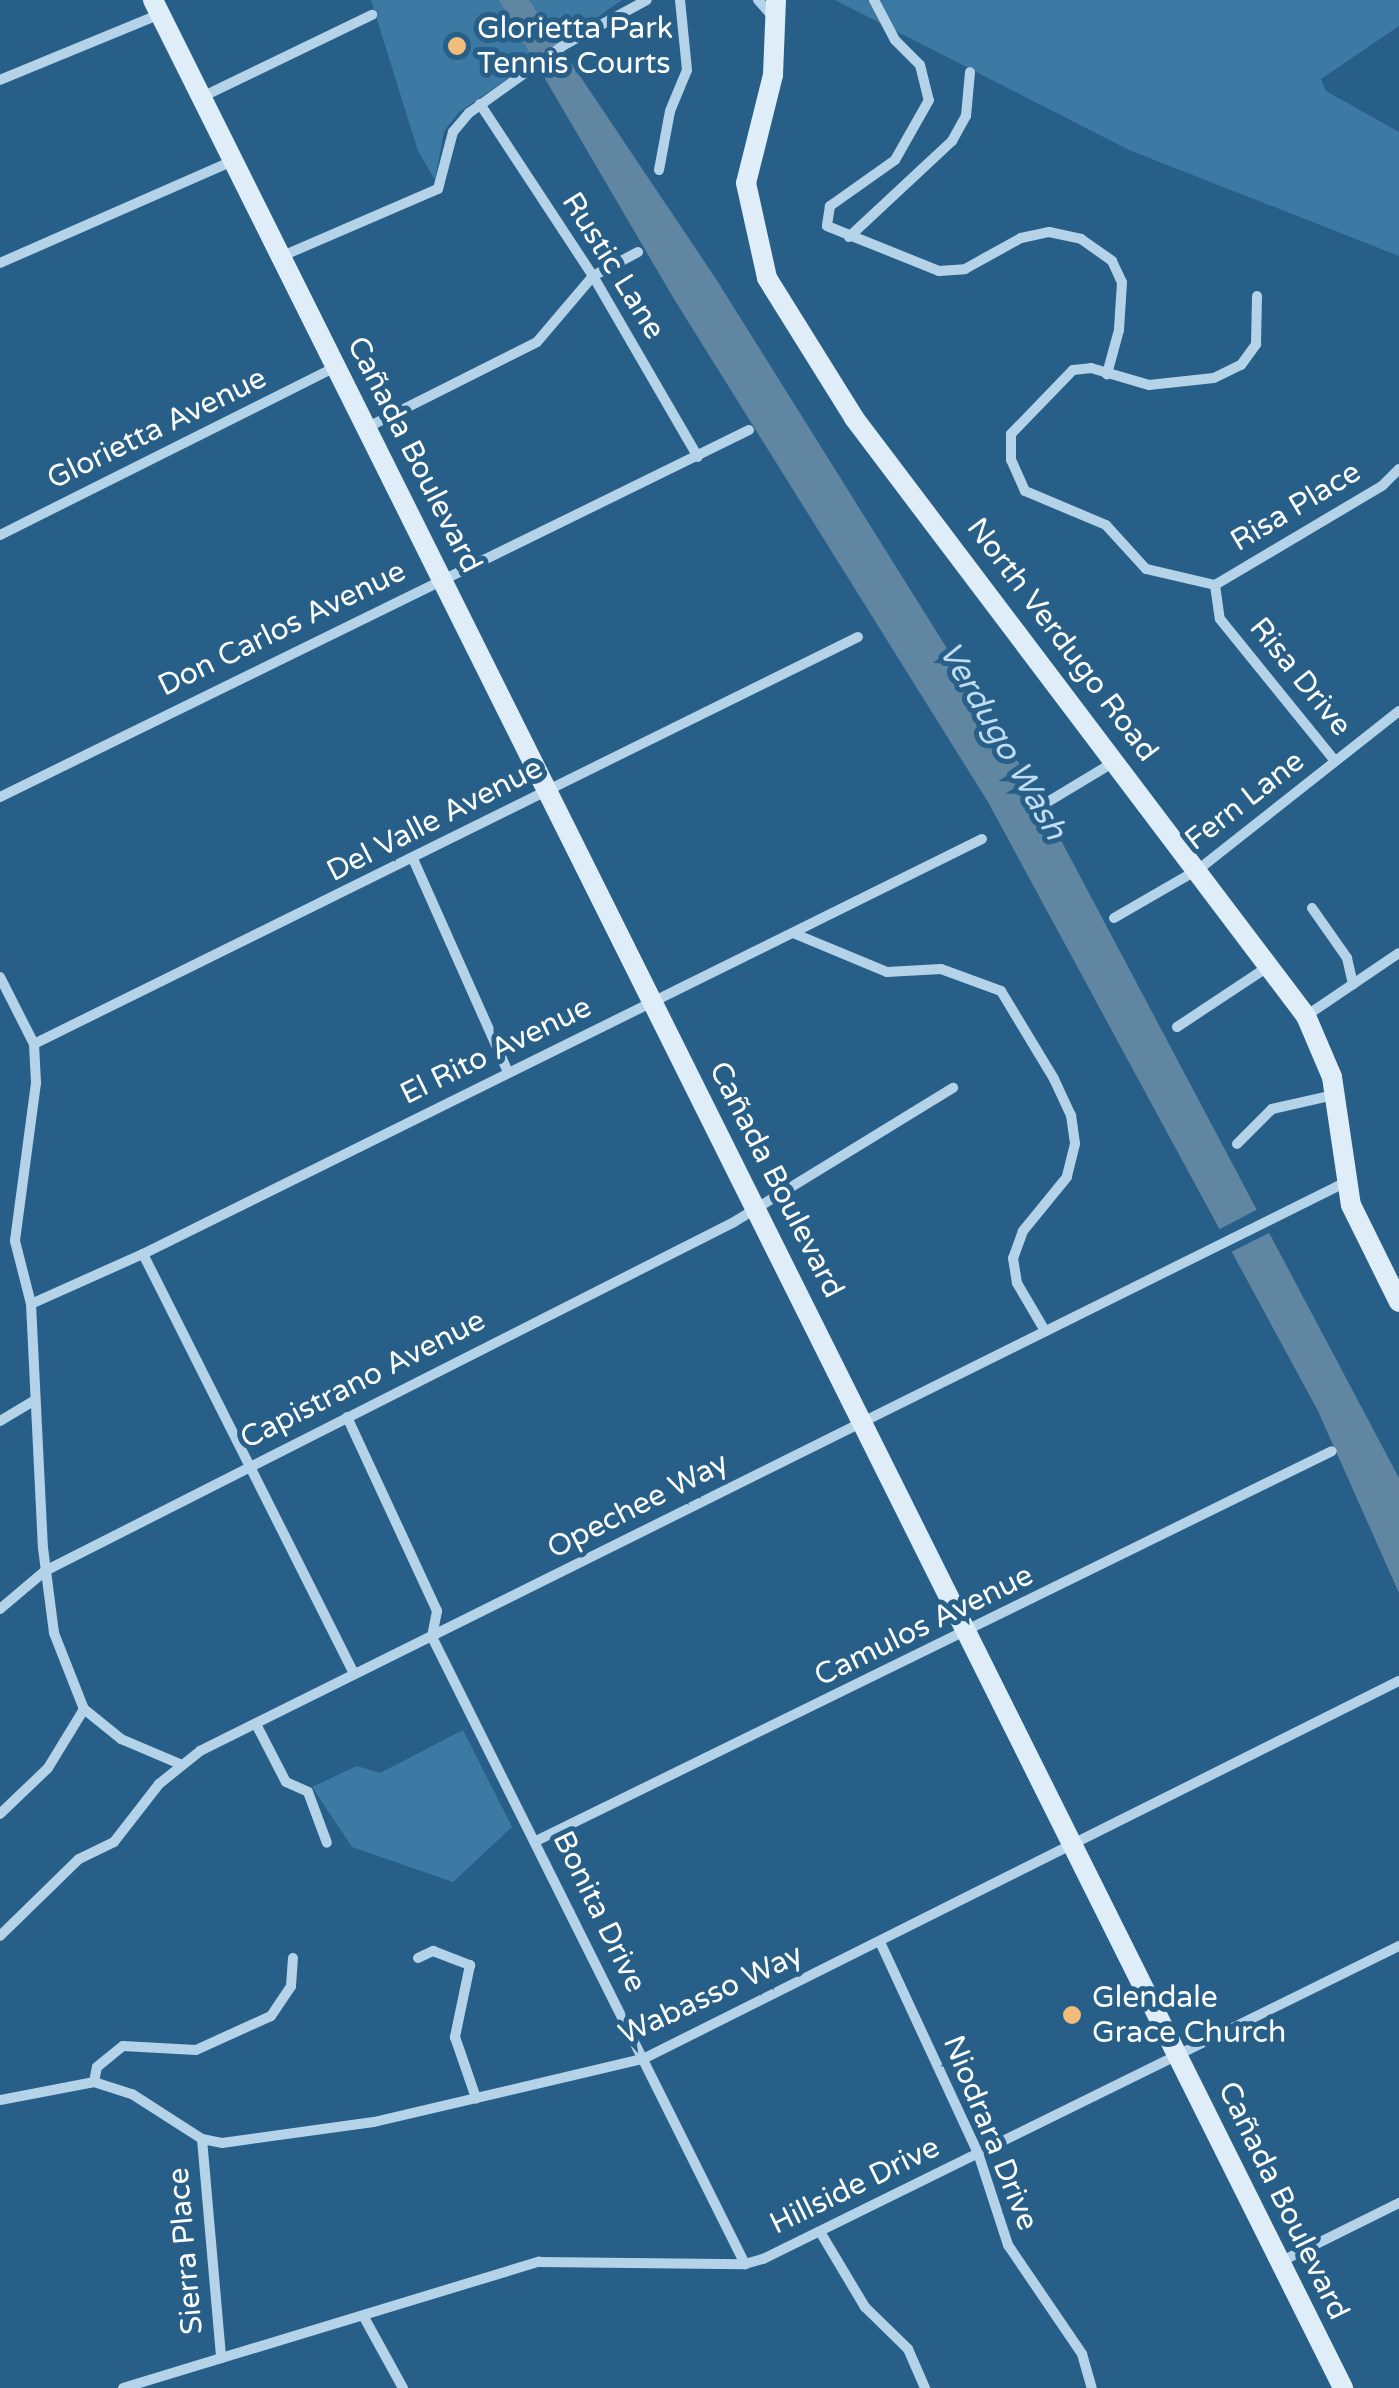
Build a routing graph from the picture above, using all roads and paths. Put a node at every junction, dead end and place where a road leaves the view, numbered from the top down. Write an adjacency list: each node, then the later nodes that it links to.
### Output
1 (647, 0): 11 (street)
2 (680, 0): 13 (street)
3 (758, 0): 6 (street)
4 (874, 0): 14 (street)
5 (157, 7): 9 (street); 10 (main road, Cañada Boulevard)
6 (777, 11): 31 (main road, North Verdugo Road)
7 (372, 15): 10 (street)
8 (970, 72): 14 (street)
9 (0, 80)
10 (202, 97): 12 (main road, Cañada Boulevard)
11 (480, 104): 16 (street); 18 (street, Rustic Lane)
12 (232, 161): 16 (main road, Cañada Boulevard); 17 (street)
13 (658, 170)
14 (849, 237): 21 (street)
15 (638, 252): 18 (street)
16 (279, 257): 20 (main road, Cañada Boulevard)
17 (0, 263)
18 (593, 276): 22 (street); 24 (street, Rustic Lane)
19 (1257, 296): 21 (street)
20 (336, 367): 22 (main road, Cañada Boulevard); 26 (street, Glorietta Avenue)
21 (1107, 374): 28 (street)
22 (365, 428): 27 (main road, Cañada Boulevard)
23 (749, 430): 24 (street, Don Carlos Avenue)
24 (698, 457): 27 (street, Don Carlos Avenue)
25 (1399, 469): 28 (street, Risa Place)
26 (0, 534)
27 (443, 577): 33 (main road, Cañada Boulevard); 34 (street, Don Carlos Avenue)
28 (1216, 585): 32 (street, Risa Drive)
29 (858, 636): 33 (street, Del Valle Avenue)
30 (1399, 711): 32 (street, Fern Lane)
31 (1116, 760): 35 (street); 38 (main road, North Verdugo Road)
32 (1335, 761): 38 (street, Fern Lane)
33 (547, 791): 37 (street, Del Valle Avenue); 48 (main road, Cañada Boulevard)
34 (0, 797)
35 (1046, 802)
36 (982, 838): 41 (street, El Rito Avenue)
37 (414, 862): 51 (street, Del Valle Avenue); 52 (street)
38 (1200, 869): 40 (street, Fern Lane); 44 (main road, North Verdugo Road)
39 (1312, 908): 43 (street)
40 (1114, 918)
41 (794, 933): 48 (street, El Rito Avenue); 61 (street)
42 (1399, 953): 45 (street)
43 (1346, 958): 45 (street); 47 (street)
44 (1270, 966): 49 (main road, North Verdugo Road); 50 (street)
45 (1368, 974): 47 (street)
46 (0, 977): 51 (street)
47 (1353, 984): 49 (street)
48 (652, 1001): 52 (street, El Rito Avenue); 57 (main road, Cañada Boulevard)
49 (1306, 1016): 54 (main road, North Verdugo Road)
50 (1177, 1027)
51 (34, 1044): 60 (street)
52 (508, 1072): 58 (street, El Rito Avenue)
53 (953, 1088): 57 (street, Capistrano Avenue)
54 (1334, 1095): 55 (street); 56 (main road, North Verdugo Road)
55 (1237, 1144)
56 (1346, 1182): 59 (main road, North Verdugo Road); 61 (street, Opechee Way)
57 (756, 1207): 63 (street, Capistrano Avenue); 65 (main road, Cañada Boulevard)
58 (143, 1254): 60 (street, El Rito Avenue); 67 (street)
59 (1399, 1302)
60 (31, 1304): 62 (street)
61 (1045, 1331): 65 (street, Opechee Way)
62 (32, 1401): 64 (street); 68 (street)
63 (347, 1417): 67 (street, Capistrano Avenue); 71 (street)
64 (0, 1420)
65 (862, 1422): 70 (main road, Cañada Boulevard); 71 (street, Opechee Way)
66 (1332, 1451): 70 (street, Camulos Avenue)
67 (245, 1467): 68 (street, Capistrano Avenue); 72 (street)
68 (44, 1571): 69 (street, Capistrano Avenue); 74 (street)
69 (0, 1610)
70 (969, 1632): 78 (street, Camulos Avenue); 80 (main road, Cañada Boulevard)
71 (432, 1637): 72 (street, Opechee Way); 78 (street, Bonita Drive)
72 (354, 1674): 75 (street, Opechee Way)
73 (1399, 1681): 80 (street, Wabasso Way)
74 (84, 1709): 76 (street); 77 (street)
75 (256, 1724): 76 (street, Opechee Way); 79 (street)
76 (180, 1764): 81 (street, Opechee Way)
77 (0, 1814)
78 (536, 1841): 87 (street, Bonita Drive)
79 (328, 1842)
80 (1072, 1845): 82 (street, Wabasso Way); 86 (main road, Cañada Boulevard)
81 (0, 1936)
82 (880, 1942): 87 (street, Wabasso Way); 92 (street, Niodrara Drive)
83 (1399, 1946): 86 (street, Hillside Drive)
84 (292, 1958): 88 (street)
85 (418, 1958): 89 (street)
86 (1178, 2056): 92 (street, Hillside Drive); 95 (main road, Cañada Boulevard)
87 (643, 2059): 89 (street, Wabasso Way); 96 (street, Bonita Drive)
88 (94, 2082): 90 (street); 91 (street)
89 (476, 2098): 91 (street, Wabasso Way)
90 (0, 2100)
91 (202, 2139): 98 (street, Sierra Place)
92 (978, 2153): 94 (street, Hillside Drive); 102 (street, Niodrara Drive)
93 (1399, 2203): 95 (street)
94 (822, 2235): 96 (street, Hillside Drive); 101 (street)
95 (1280, 2262): 103 (main road, Cañada Boulevard)
96 (745, 2264): 97 (street, Hillside Drive)
97 (365, 2319): 98 (street, Hillside Drive); 100 (street)
98 (221, 2358): 99 (street, Hillside Drive)
99 (123, 2388)
100 (404, 2388)
101 (925, 2388)
102 (1092, 2388)
103 (1343, 2388)

